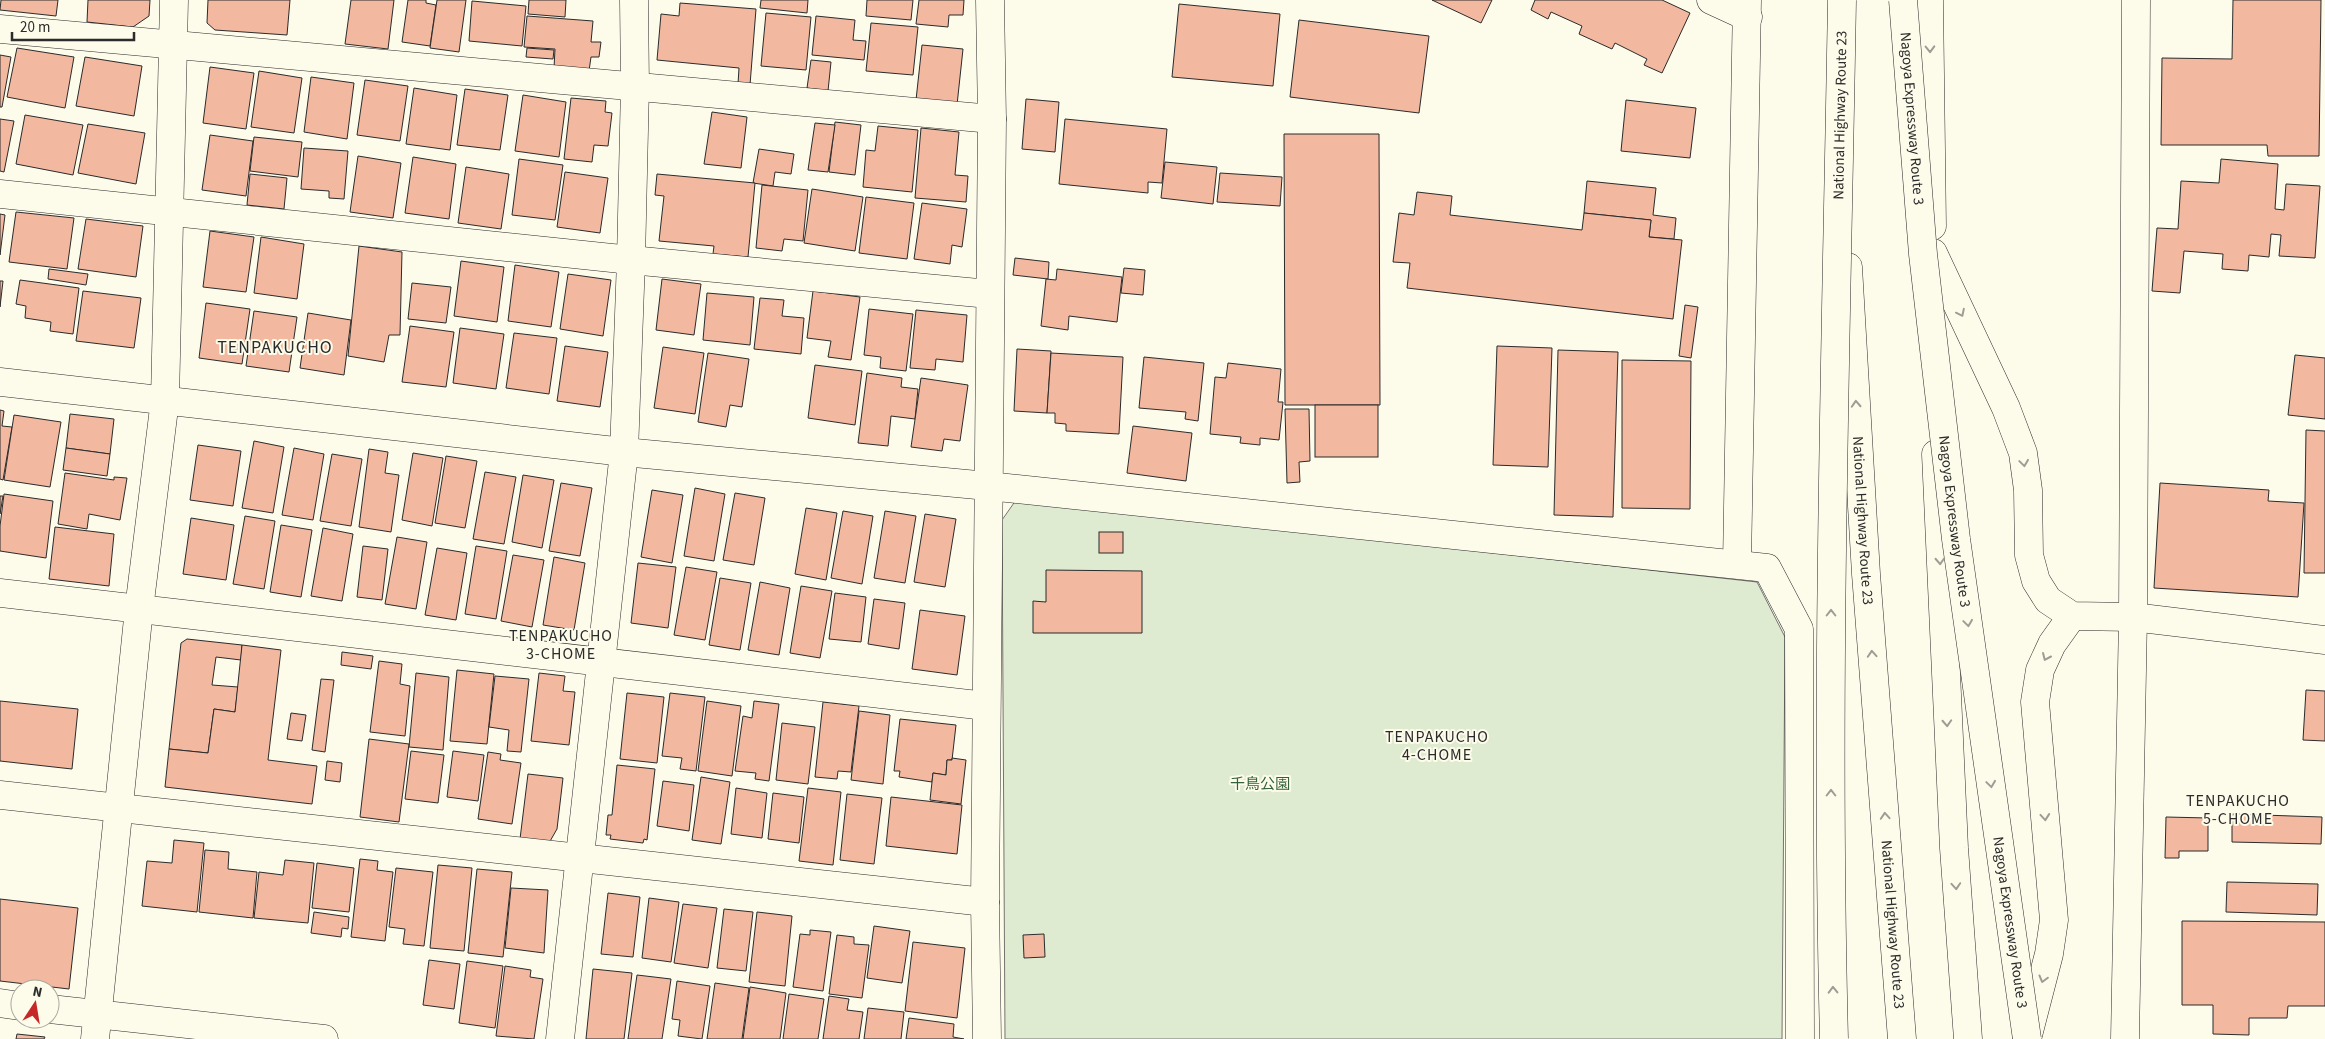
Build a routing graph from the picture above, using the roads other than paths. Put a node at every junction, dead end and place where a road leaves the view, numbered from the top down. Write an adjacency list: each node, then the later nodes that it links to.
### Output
1 (174, 0): 12 (main road)
2 (634, 0): 13 (main road)
3 (990, 0): 14 (main road)
4 (1711, 0): 10 (main road)
5 (1834, 0): 43 (main road, National Highway Route 23, one-way to 5)
6 (1842, 0): 42 (main road, one-way to 6, bridge)
7 (1903, 0): 45 (main road, Nagoya Expressway Route 3, one-way to 45, bridge)
8 (1929, 0): 17 (main road, one-way to 17)
9 (2136, 0): 28 (main road)
10 (1747, 8): 24 (main road)
11 (0, 30): 12 (main road)
12 (173, 46): 13 (main road); 16 (main road)
13 (635, 86): 14 (main road); 18 (main road)
14 (992, 119): 19 (main road)
15 (0, 194): 16 (main road)
16 (168, 212): 18 (main road); 21 (main road)
17 (1933, 254): 27 (main road, one-way to 27); 44 (main road, one-way to 44)
18 (631, 260): 19 (main road); 22 (main road)
19 (989, 294): 23 (main road)
20 (0, 382): 21 (main road)
21 (165, 400): 22 (main road); 26 (main road)
22 (624, 452): 23 (main road); 30 (main road)
23 (988, 486): 24 (main road); 31 (main road)
24 (1737, 564): 41 (main road)
25 (0, 593): 26 (main road)
26 (139, 609): 30 (main road); 33 (main road)
27 (2072, 616): 28 (main road); 45 (main road, one-way to 45)
28 (2133, 617): 29 (main road); 46 (main road)
29 (2325, 640)
30 (602, 662): 31 (main road); 34 (main road)
31 (986, 706): 35 (main road)
32 (0, 795): 33 (main road)
33 (120, 808): 34 (main road); 37 (main road)
34 (580, 858): 35 (main road); 39 (main road)
35 (985, 902): 40 (main road)
36 (60, 1013): 37 (main road)
37 (96, 1026): 38 (main road)
38 (324, 1039)
39 (560, 1039)
40 (986, 1039)
41 (1800, 1039)
42 (1834, 1039)
43 (1902, 1039)
44 (1968, 1039)
45 (2027, 1039)
46 (2125, 1039)

